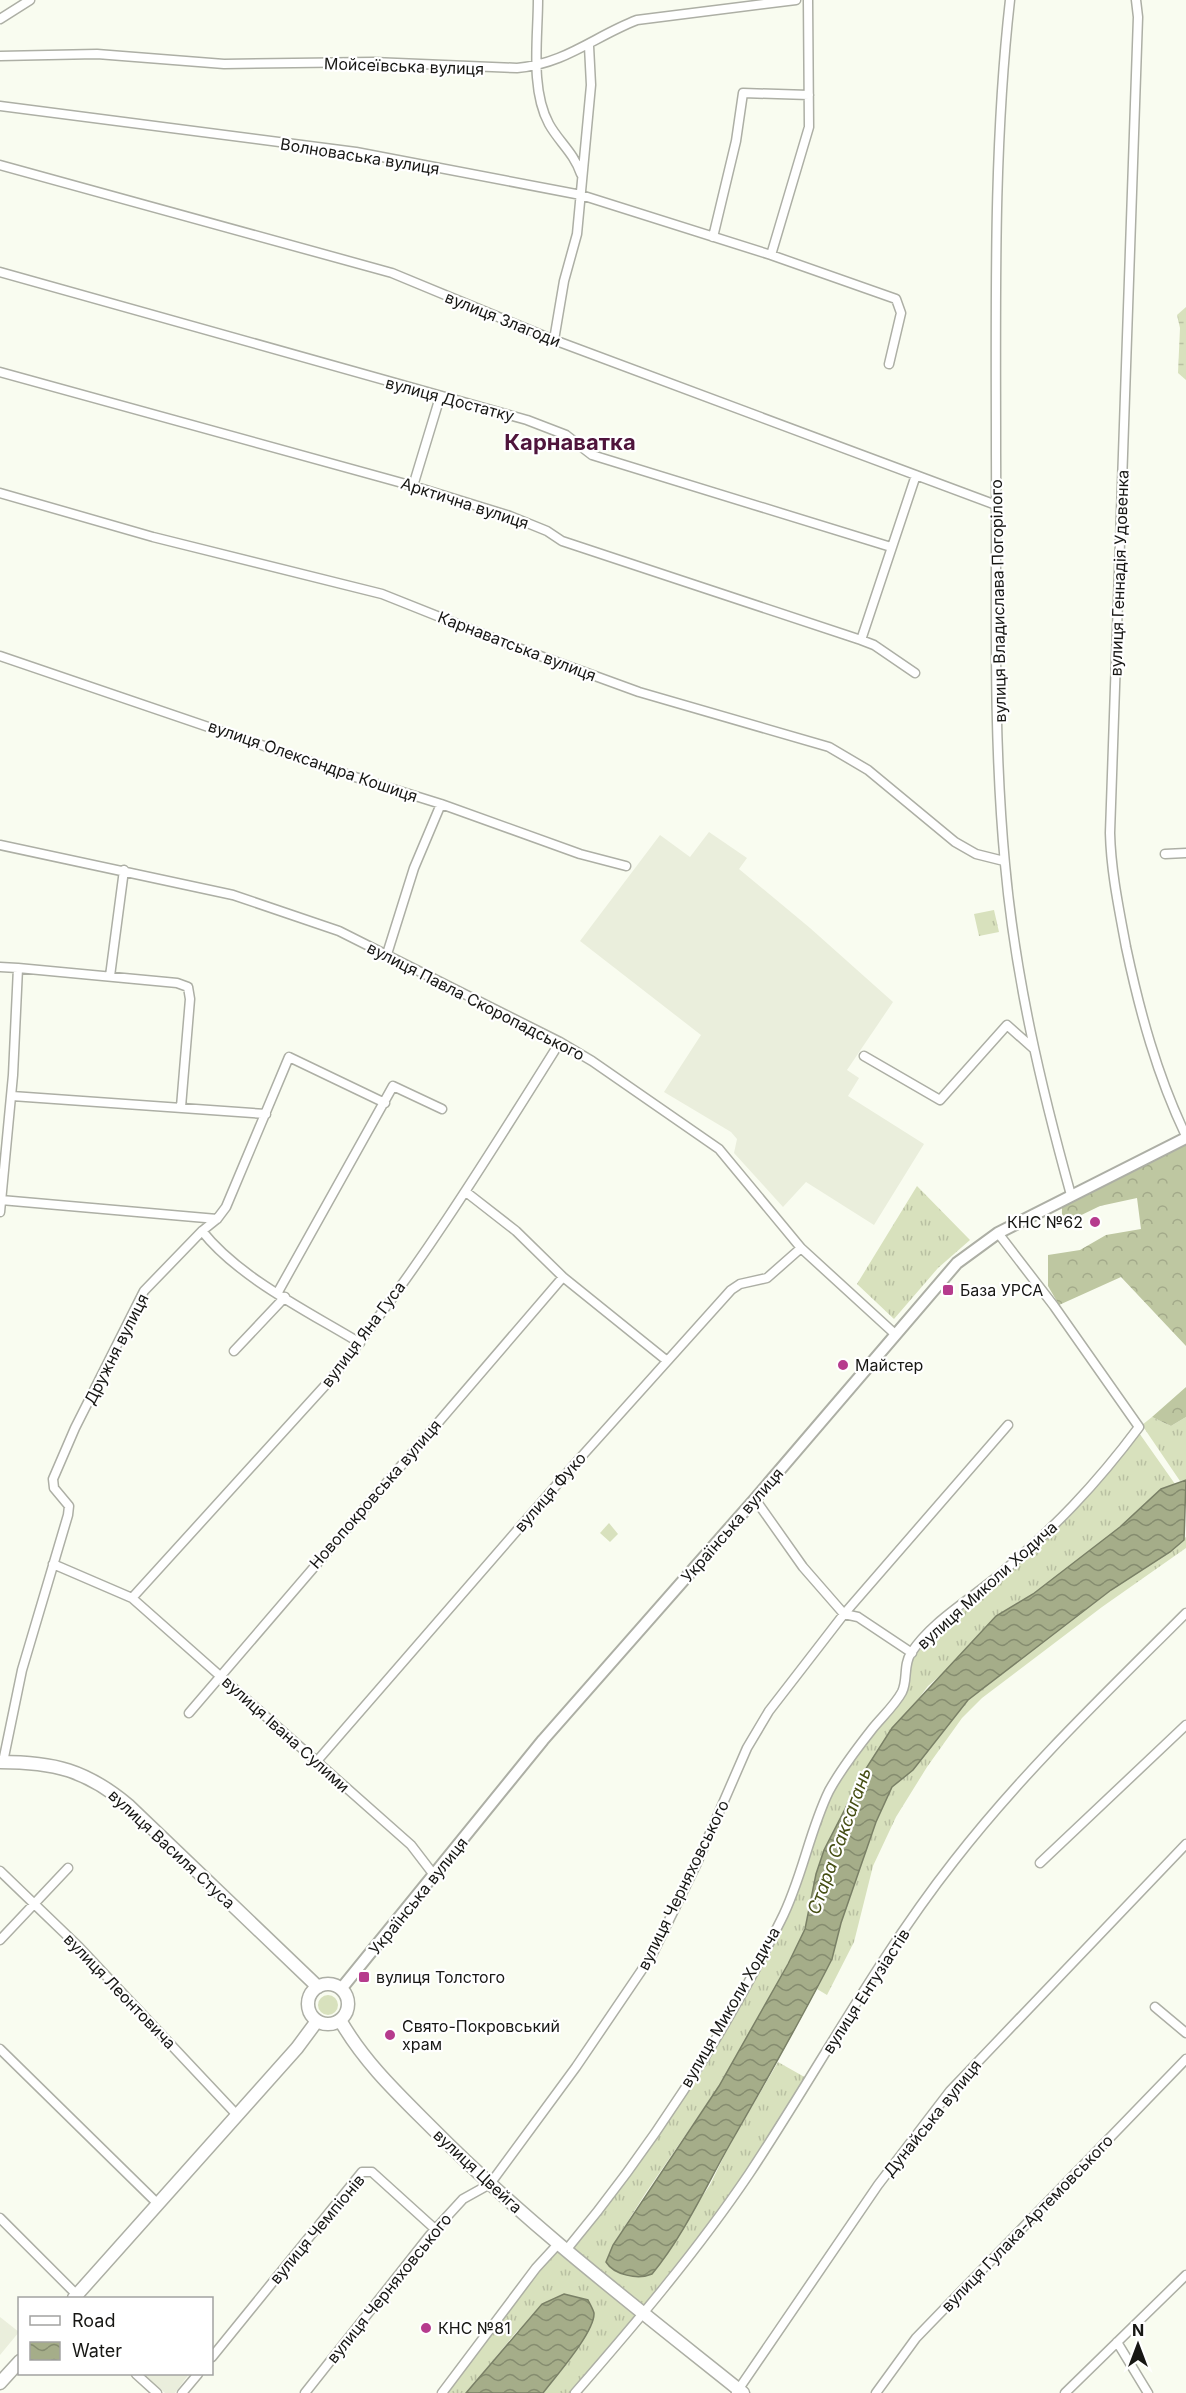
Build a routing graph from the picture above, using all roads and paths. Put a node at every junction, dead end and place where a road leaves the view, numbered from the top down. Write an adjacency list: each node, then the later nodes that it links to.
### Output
1 (30, 0): 7 (street)
2 (538, 0): 10 (street)
3 (796, 0): 8 (street, Мойсеївська вулиця)
4 (808, 0): 11 (street)
5 (1010, 0): 26 (street, вулиця Владислава Погорілого)
6 (1136, 0): 50 (street, вулиця Геннадія Удовенка)
7 (0, 19)
8 (589, 46): 10 (street, Мойсеївська вулиця); 14 (street)
9 (0, 56): 10 (street, Мойсеївська вулиця)
10 (538, 67): 14 (street)
11 (809, 95): 16 (street); 17 (street)
12 (0, 106): 15 (street, Волноваська вулиця)
13 (0, 165): 19 (street, вулиця Злагоди)
14 (583, 178): 15 (street)
15 (581, 195): 16 (street, Волноваська вулиця); 19 (street)
16 (713, 237): 17 (street, Волноваська вулиця)
17 (771, 255): 20 (street, Волноваська вулиця)
18 (0, 272): 22 (street, вулиця Достатку)
19 (554, 340): 23 (street, вулиця Злагоди)
20 (889, 364)
21 (0, 372): 24 (street, Арктична вулиця)
22 (440, 397): 24 (street); 27 (street, вулиця Достатку)
23 (916, 475): 26 (street, вулиця Злагоди); 27 (street)
24 (413, 486): 28 (street, Арктична вулиця)
25 (0, 493): 35 (street, Карнаватська вулиця)
26 (996, 505): 35 (street, вулиця Владислава Погорілого)
27 (891, 547): 28 (street)
28 (861, 640): 30 (street, Арктична вулиця)
29 (0, 656): 31 (street, вулиця Олександра Кошиця)
30 (915, 673)
31 (441, 804): 36 (street, вулиця Олександра Кошиця); 38 (street)
32 (0, 845): 37 (street, вулиця Павла Скоропадського)
33 (1186, 853): 34 (street)
34 (1165, 854)
35 (1004, 861): 43 (street, вулиця Владислава Погорілого)
36 (626, 866)
37 (124, 870): 38 (street, вулиця Павла Скоропадського); 41 (street)
38 (387, 954): 42 (street, вулиця Павла Скоропадського)
39 (0, 967): 40 (street)
40 (18, 968): 41 (street); 45 (street)
41 (110, 976): 47 (street)
42 (560, 1042): 51 (street, вулиця Яна Гуса); 58 (street, вулиця Павла Скоропадського)
43 (1034, 1050): 44 (street); 52 (street, вулиця Владислава Погорілого)
44 (864, 1056)
45 (12, 1096): 47 (street); 53 (street)
46 (385, 1103): 48 (street); 49 (street, Дружня вулиця); 60 (street)
47 (181, 1107): 49 (street)
48 (442, 1109)
49 (267, 1113): 55 (street, Дружня вулиця)
50 (1186, 1137): 52 (street, Українська вулиця)
51 (466, 1192): 59 (street); 62 (street, вулиця Яна Гуса)
52 (1071, 1195): 57 (street, Українська вулиця)
53 (1, 1200): 54 (street); 55 (street)
54 (0, 1212)
55 (217, 1219): 56 (street, Дружня вулиця)
56 (202, 1231): 60 (street); 67 (street, Дружня вулиця)
57 (998, 1233): 61 (street, Українська вулиця); 71 (street, вулиця Миколи Ходича)
58 (801, 1248): 61 (street, вулиця Павла Скоропадського); 64 (street, вулиця Фуко)
59 (563, 1277): 64 (street); 72 (street, Новопокровська вулиця)
60 (281, 1294): 62 (street); 63 (street)
61 (895, 1334): 66 (street, Українська вулиця)
62 (360, 1343): 68 (street, вулиця Яна Гуса)
63 (234, 1352)
64 (666, 1360): 75 (street, вулиця Фуко)
65 (1008, 1425): 70 (street, вулиця Черняховського)
66 (755, 1499): 70 (street); 81 (street, Українська вулиця)
67 (53, 1564): 68 (street); 76 (street, Дружня вулиця)
68 (132, 1599): 72 (street, вулиця Івана Сулими)
69 (1186, 1613): 100 (street, вулиця Ентузіастів)
70 (844, 1614): 71 (street); 93 (street, вулиця Черняховського)
71 (912, 1653): 97 (street, вулиця Миколи Ходича)
72 (219, 1675): 73 (street, Новопокровська вулиця); 75 (street, вулиця Івана Сулими)
73 (189, 1713)
74 (1186, 1725): 78 (street)
75 (316, 1761): 81 (street, вулиця Івана Сулими)
76 (2, 1762): 84 (main road, вулиця Василя Стуса)
77 (1186, 1844): 107 (street, Дунайська вулиця)
78 (1040, 1863)
79 (69, 1868): 82 (street)
80 (0, 1871): 82 (street, вулиця Леонтовича)
81 (434, 1875): 85 (street, Українська вулиця)
82 (34, 1904): 83 (street); 92 (street, вулиця Леонтовича)
83 (0, 1940)
84 (318, 1987): 85 (main road); 88 (main road)
85 (341, 1989): 87 (main road)
86 (1155, 2007): 89 (street)
87 (340, 2020): 88 (main road); 93 (main road, вулиця Цвейга)
88 (317, 2021): 92 (main road)
89 (1186, 2033)
90 (0, 2049): 94 (street)
91 (1186, 2059): 113 (street, вулиця Гулака-Артемовського)
92 (237, 2115): 94 (main road)
93 (490, 2184): 96 (street, вулиця Черняховського); 97 (main road, вулиця Цвейга)
94 (157, 2203): 99 (main road)
95 (0, 2218): 99 (street)
96 (435, 2229): 102 (street, вулиця Чемпіонів); 110 (street, вулиця Черняховського)
97 (563, 2246): 100 (main road, вулиця Цвейга); 111 (street, вулиця Миколи Ходича)
98 (1186, 2275): 101 (street)
99 (76, 2297)
100 (646, 2313): 107 (main road, вулиця Цвейга); 112 (street, вулиця Ентузіастів)
101 (1117, 2342): 114 (street); 115 (street)
102 (213, 2356)
103 (18, 2363): 106 (main road)
104 (138, 2375): 108 (street)
105 (196, 2375): 109 (street)
106 (0, 2383)
107 (739, 2392)
108 (157, 2393)
109 (182, 2393)
110 (305, 2393)
111 (442, 2393)
112 (575, 2393)
113 (876, 2393)
114 (1065, 2393)
115 (1148, 2393)

